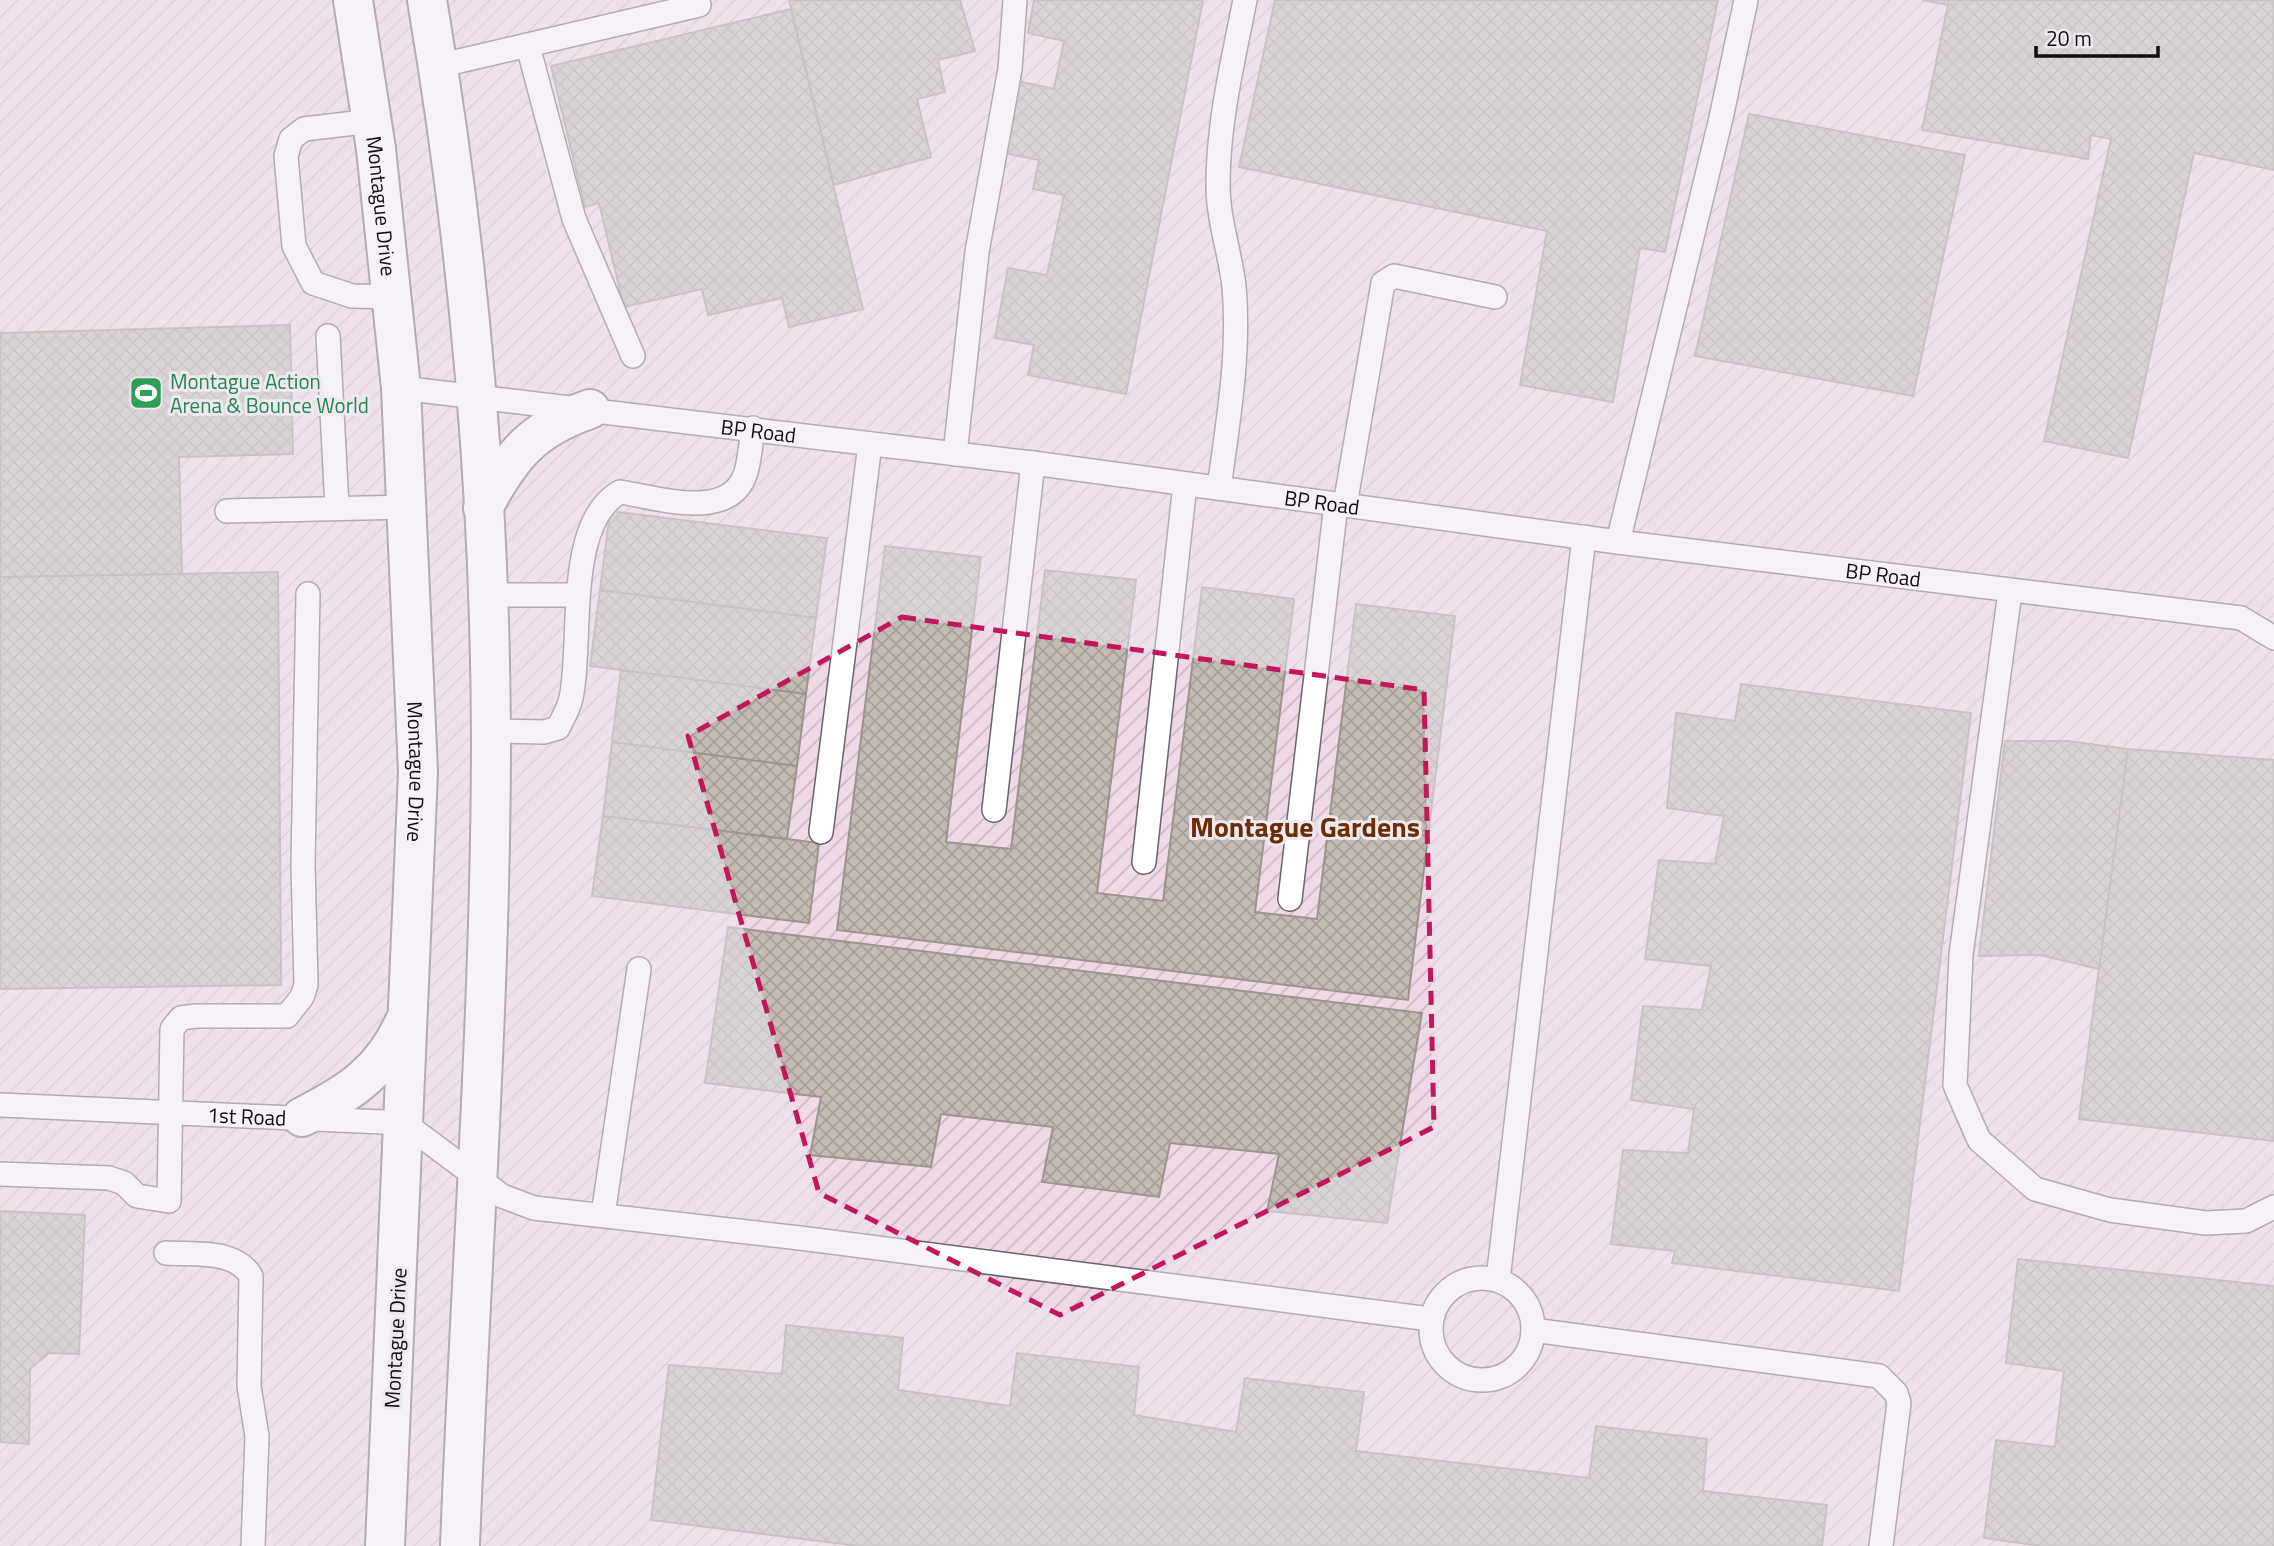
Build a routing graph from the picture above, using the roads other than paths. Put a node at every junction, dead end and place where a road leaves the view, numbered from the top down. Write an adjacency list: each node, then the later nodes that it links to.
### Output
1 (353, 0): 9 (main road, Montague Drive)
2 (427, 0): 8 (main road)
3 (1015, 0): 19 (lane)
4 (1245, 0): 22 (lane)
5 (1746, 0): 29 (lane)
6 (699, 5): 7 (lane)
7 (528, 46): 8 (lane); 13 (lane)
8 (438, 66): 15 (main road)
9 (372, 121): 10 (main road, Montague Drive); 10 (lane)
10 (393, 297): 14 (main road, Montague Drive)
11 (1495, 297): 23 (lane)
12 (327, 336): 24 (lane)
13 (633, 356)
14 (401, 388): 15 (lane, BP Road); 25 (main road, Montague Drive)
15 (475, 395): 16 (lane, BP Road); 26 (main road)
16 (590, 409): 17 (lane, BP Road); 26 (main road)
17 (753, 428): 18 (lane, BP Road); 33 (lane)
18 (870, 444): 19 (lane, BP Road); 37 (lane)
19 (955, 454): 20 (lane, BP Road)
20 (1033, 463): 21 (lane, BP Road); 36 (lane)
21 (1185, 484): 22 (lane, BP Road); 38 (lane)
22 (1219, 488): 23 (lane, BP Road)
23 (1340, 505): 28 (lane, BP Road); 39 (lane)
24 (337, 507): 25 (lane); 27 (lane)
25 (408, 507): 41 (main road, Montague Drive)
26 (483, 508): 32 (main road)
27 (227, 511)
28 (1584, 537): 29 (lane, BP Road); 51 (lane)
29 (1618, 542): 30 (lane, BP Road)
30 (2010, 592): 34 (lane, BP Road); 48 (lane)
31 (308, 594): 43 (lane)
32 (488, 595): 33 (lane); 35 (main road)
33 (577, 595): 35 (lane)
34 (2274, 638)
35 (491, 731): 47 (main road)
36 (994, 810)
37 (821, 832)
38 (1144, 862)
39 (1290, 899)
40 (639, 969): 49 (lane)
41 (410, 1011): 44 (main road); 45 (main road, Montague Drive)
42 (0, 1105): 43 (lane, 1st Road)
43 (172, 1111): 44 (lane, 1st Road); 46 (lane)
44 (302, 1117): 45 (lane, 1st Road)
45 (404, 1123): 47 (lane); 55 (main road, Montague Drive)
46 (0, 1174)
47 (476, 1177): 49 (lane); 56 (main road)
48 (2274, 1207)
49 (603, 1215): 52 (lane)
50 (166, 1253): 54 (lane)
51 (1498, 1280): 52 (lane); 53 (lane)
52 (1430, 1320): 53 (lane)
53 (1533, 1330): 57 (lane)
54 (253, 1546)
55 (385, 1546)
56 (460, 1546)
57 (1881, 1546)

